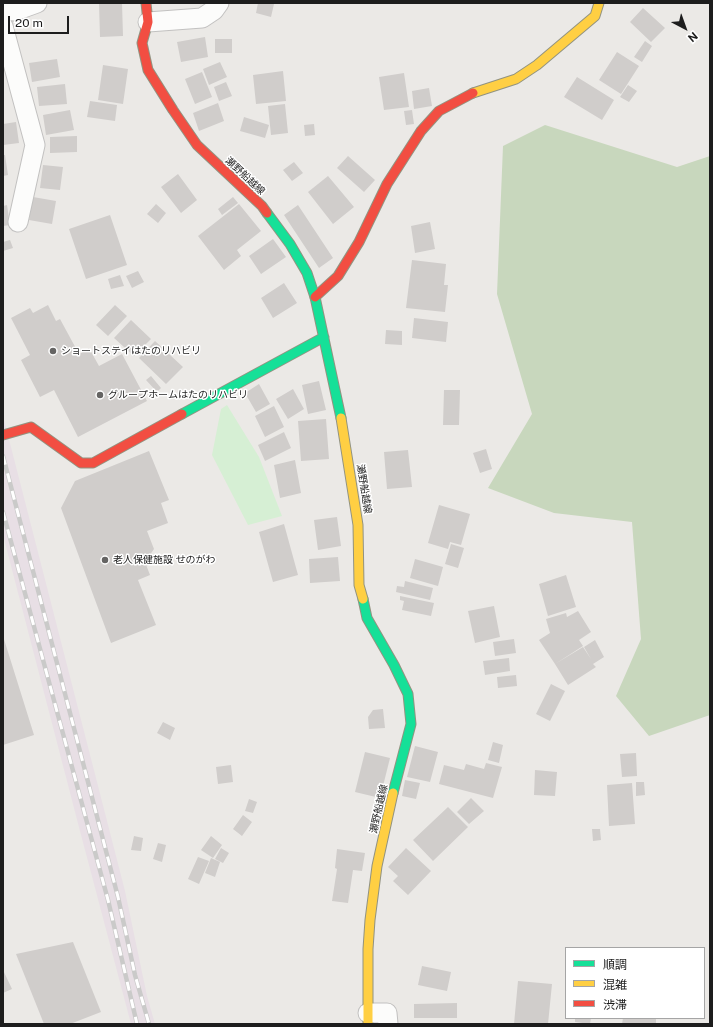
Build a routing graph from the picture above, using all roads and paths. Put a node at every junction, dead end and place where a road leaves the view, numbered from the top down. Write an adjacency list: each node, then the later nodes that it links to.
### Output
1 (37, 3): 5 (street)
2 (146, 3): 6 (main road, 瀬野船越線)
3 (219, 3): 6 (street)
4 (599, 3): 8 (main road)
5 (3, 13): 7 (street)
6 (148, 22): 8 (main road, 瀬野船越線)
7 (18, 222)
8 (315, 297): 9 (main road, 瀬野船越線)
9 (324, 337): 10 (main road); 11 (main road, 瀬野船越線)
10 (3, 435)
11 (368, 1018): 12 (street)
12 (388, 1024)

